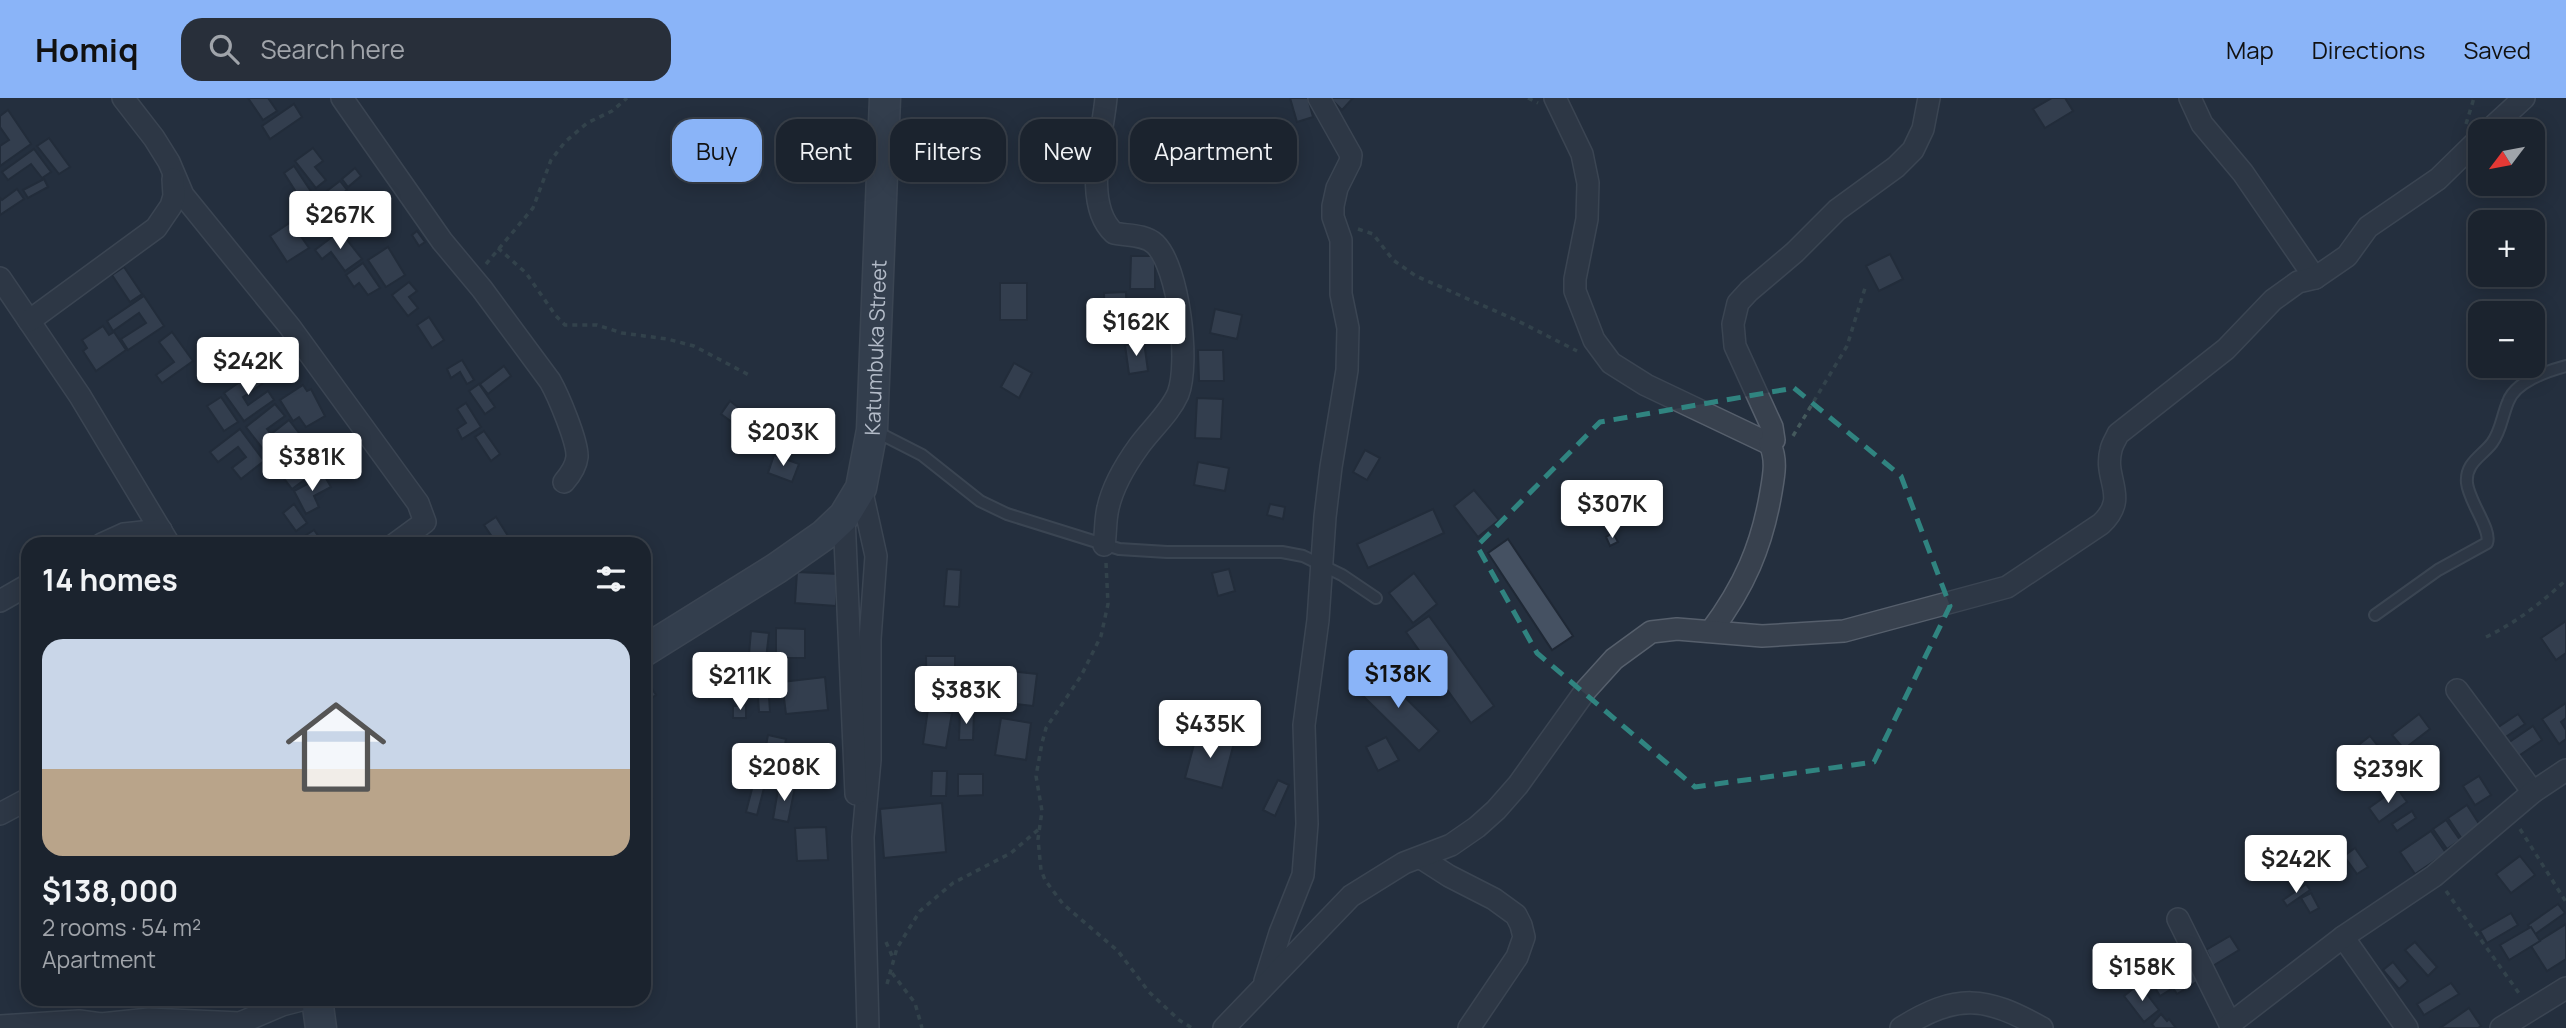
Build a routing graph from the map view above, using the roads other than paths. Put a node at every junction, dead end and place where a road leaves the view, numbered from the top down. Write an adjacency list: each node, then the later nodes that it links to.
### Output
1 (123, 98): 12 (street)
2 (342, 98): 19 (street)
3 (885, 98): 17 (main road, Katumbuka Street)
4 (1107, 98): 25 (street)
5 (1319, 98): 26 (street)
6 (1555, 98): 18 (street)
7 (1929, 98): 18 (street)
8 (2190, 98): 14 (street)
9 (2524, 98): 10 (street)
10 (2501, 119)
11 (2468, 150): 14 (street)
12 (173, 177): 15 (street); 24 (street)
13 (0, 278): 15 (street)
14 (2315, 278): 31 (street)
15 (29, 321): 23 (street)
16 (2566, 366): 30 (lane)
17 (872, 430): 20 (main road, Katumbuka Street); 25 (lane)
18 (1770, 444): 31 (street)
19 (564, 482)
20 (861, 488): 21 (main road, Katumbuka Street); 49 (street)
21 (844, 516): 32 (main road, Katumbuka Street); 49 (street)
22 (117, 537): 23 (street)
23 (165, 537)
24 (405, 537)
25 (1104, 545): 26 (lane)
26 (1322, 564): 28 (lane); 41 (street)
27 (21, 589): 29 (street)
28 (1376, 598)
29 (0, 601)
30 (2375, 615)
31 (1711, 631): 38 (street)
32 (651, 647)
33 (2457, 690): 35 (street)
34 (2566, 770): 35 (street)
35 (2533, 792): 40 (street)
36 (21, 803): 37 (street)
37 (0, 814)
38 (1421, 858): 41 (street); 51 (street)
39 (2178, 919): 47 (street)
40 (2343, 937): 47 (street); 54 (street)
41 (1264, 985): 50 (street)
42 (2566, 988): 55 (street)
43 (280, 1006): 45 (street)
44 (318, 1006): 48 (main road)
45 (235, 1025): 46 (street)
46 (0, 1026)
47 (2231, 1026)
48 (321, 1028)
49 (866, 1028)
50 (1224, 1028)
51 (1469, 1028)
52 (1900, 1028): 53 (street)
53 (2042, 1028)
54 (2407, 1028)
55 (2501, 1028)

